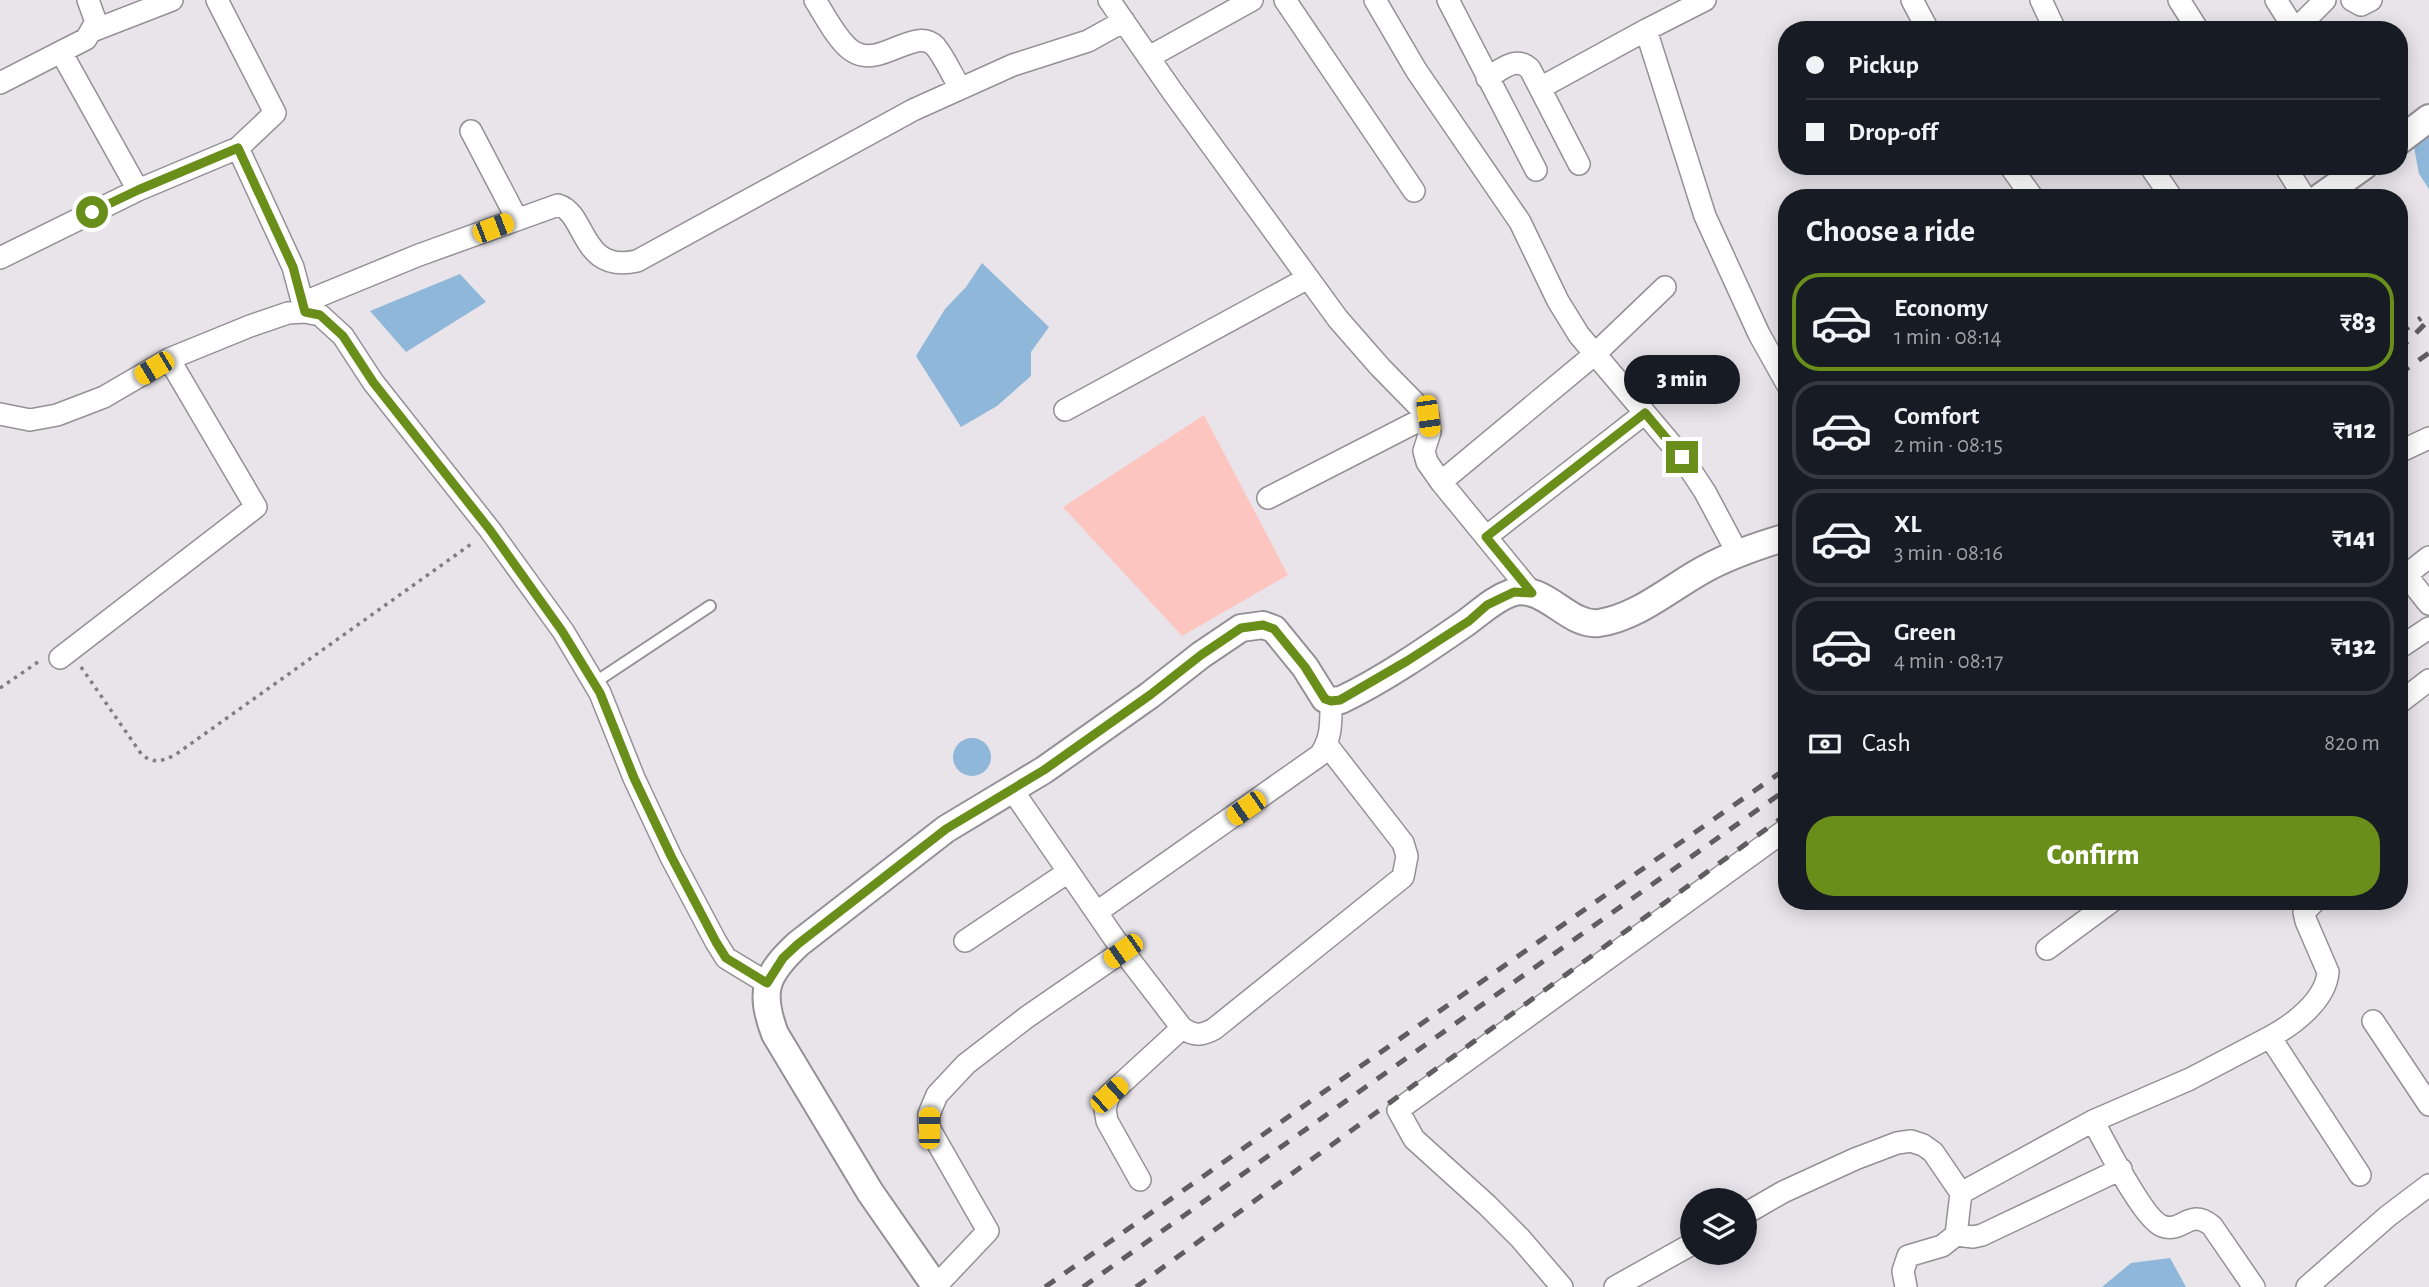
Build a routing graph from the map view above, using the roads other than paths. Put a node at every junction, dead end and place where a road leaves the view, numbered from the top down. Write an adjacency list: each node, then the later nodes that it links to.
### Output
1 (88, 0): 25 (street)
2 (172, 0): 25 (street)
3 (218, 0): 35 (street)
4 (815, 0): 30 (street)
5 (1109, 0): 18 (street)
6 (1252, 0): 27 (street)
7 (1285, 0): 41 (street)
8 (1375, 0): 47 (street)
9 (1448, 0): 28 (street)
10 (1705, 0): 24 (street)
11 (1912, 0): 19 (street)
12 (2041, 0): 20 (street)
13 (2179, 0): 21 (street)
14 (2276, 0): 22 (street)
15 (2325, 0): 23 (street)
16 (2352, 0): 17 (street)
17 (2371, 0)
18 (1124, 21): 27 (street); 30 (street)
19 (1923, 21)
20 (2051, 21)
21 (2192, 21)
22 (2289, 21)
23 (2304, 21)
24 (1646, 30): 31 (street); 49 (street)
25 (92, 31): 26 (street)
26 (61, 52): 29 (street); 40 (street)
27 (1149, 57): 44 (street)
28 (1487, 78): 31 (street); 37 (street)
29 (0, 83)
30 (960, 88): 42 (street)
31 (1540, 88): 36 (street)
32 (2429, 118): 34 (street)
33 (471, 131): 42 (street)
34 (2408, 134)
35 (238, 148): 40 (street); 46 (street)
36 (1579, 164)
37 (1536, 170)
38 (2351, 175): 39 (street)
39 (2332, 189)
40 (138, 190): 43 (street)
41 (1414, 191)
42 (517, 219): 46 (street)
43 (0, 258)
44 (1308, 278): 50 (street); 53 (street)
45 (1665, 287): 47 (street)
46 (304, 307): 48 (street); 71 (street)
47 (1595, 354): 51 (street); 56 (street)
48 (169, 359): 52 (street); 69 (street)
49 (1778, 368)
50 (1065, 410)
51 (1645, 413): 58 (street); 60 (street)
52 (0, 414)
53 (1428, 416): 56 (street); 57 (street)
54 (2429, 438): 55 (street)
55 (2408, 448)
56 (1441, 482): 58 (street)
57 (1268, 498)
58 (1486, 537): 64 (street)
59 (1778, 540): 60 (street)
60 (1737, 552): 64 (street)
61 (2429, 557): 62 (street)
62 (2408, 569)
63 (2408, 579): 65 (street)
64 (1532, 593): 73 (street)
65 (2429, 604)
66 (710, 606): 71 (lane)
67 (2429, 628): 68 (street)
68 (2408, 642)
69 (60, 658)
70 (2429, 680): 72 (street)
71 (594, 683): 84 (street)
72 (2408, 696)
73 (1331, 701): 74 (street); 75 (street)
74 (1327, 745): 80 (street); 86 (street)
75 (1013, 791): 77 (street); 84 (street)
76 (1778, 836): 99 (street)
77 (1068, 872): 80 (street); 81 (street)
78 (2100, 910): 82 (street)
79 (2306, 910): 87 (street)
80 (1097, 912): 83 (street)
81 (965, 941)
82 (2047, 949)
83 (1123, 951): 86 (street); 98 (street)
84 (767, 983): 98 (street)
85 (2372, 1021): 88 (street)
86 (1182, 1028): 92 (street)
87 (2270, 1037): 89 (street); 91 (street)
88 (2429, 1105)
89 (2093, 1121): 90 (street); 94 (street)
90 (2120, 1168): 96 (street); 102 (street)
91 (2360, 1175)
92 (1140, 1180)
93 (2429, 1185): 103 (street)
94 (1961, 1193): 95 (street); 96 (street)
95 (1757, 1207)
96 (1956, 1235): 101 (street)
97 (1680, 1251): 100 (street)
98 (935, 1287)
99 (1562, 1287)
100 (1615, 1287)
101 (1906, 1287)
102 (2254, 1287)
103 (2307, 1287)

